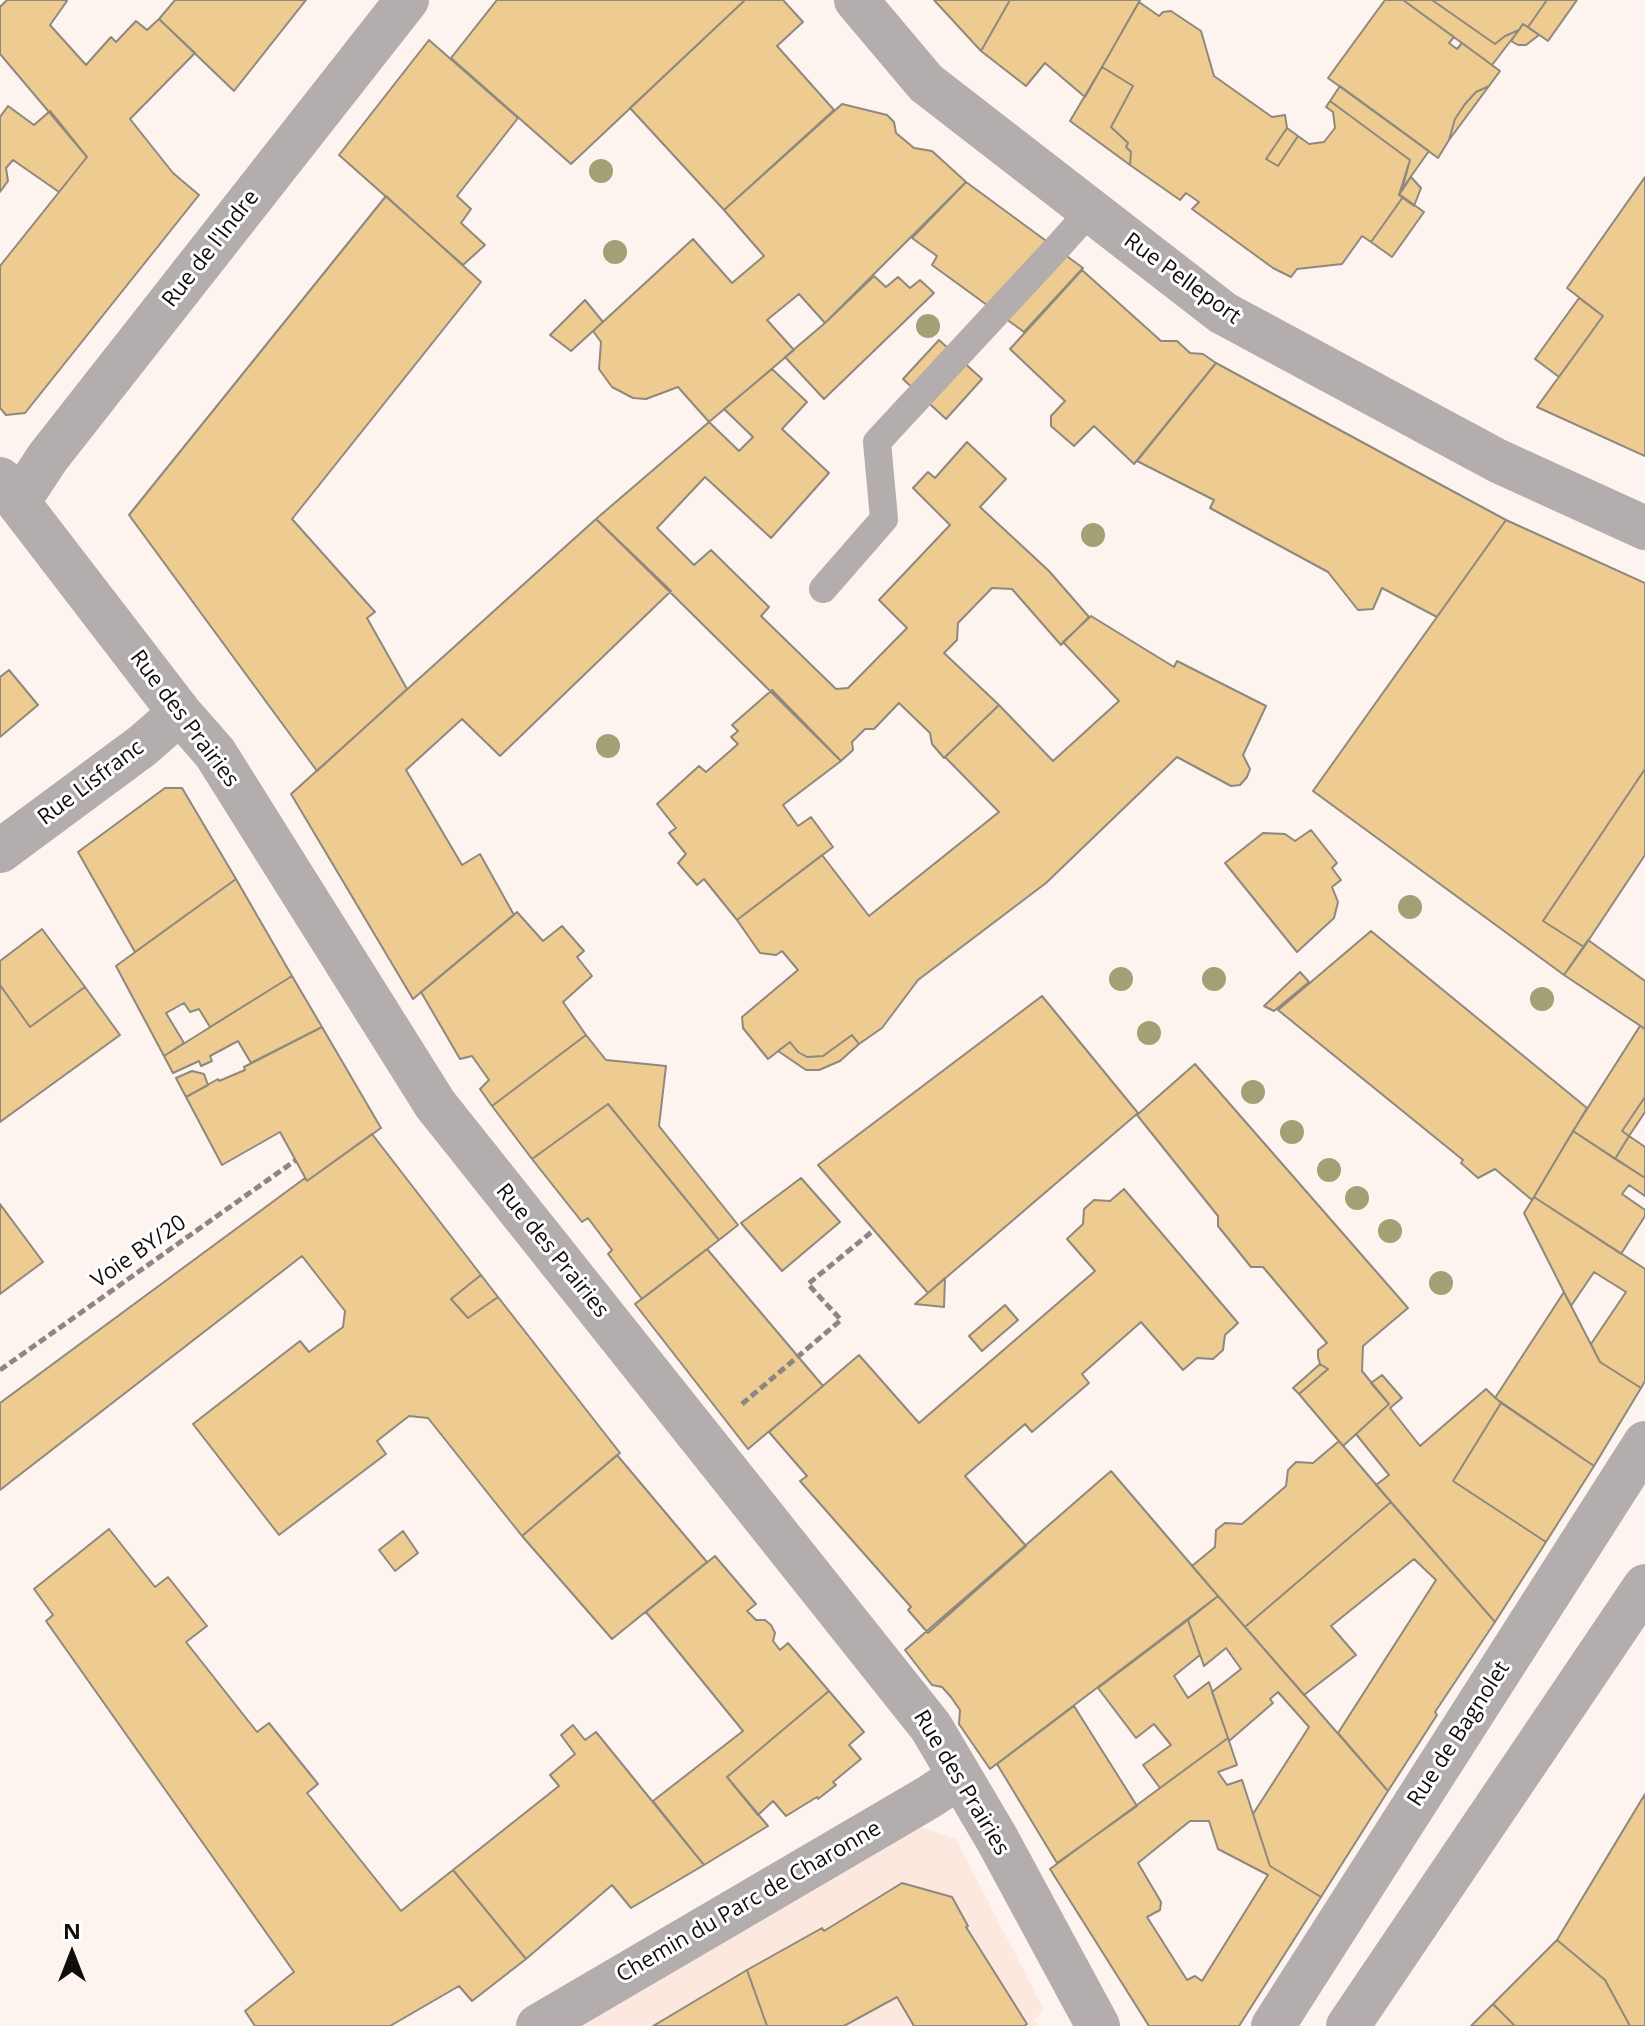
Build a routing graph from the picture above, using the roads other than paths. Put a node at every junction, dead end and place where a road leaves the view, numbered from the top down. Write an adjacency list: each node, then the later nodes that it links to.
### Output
1 (407, 0): 4 (street, Rue de l'Indre)
2 (856, 0): 3 (street, Rue Pelleport)
3 (1087, 209): 5 (street, Rue Pelleport); 6 (lane)
4 (9, 490): 7 (street, Rue des Prairies)
5 (1645, 528)
6 (823, 589)
7 (180, 713): 8 (street, Rue Lisfranc); 11 (street, Rue des Prairies)
8 (0, 851)
9 (1645, 1443): 14 (street, Rue de Bagnolet)
10 (1645, 1586): 15 (street)
11 (959, 1777): 12 (street, Chemin du Parc de Charonne); 13 (street, Rue des Prairies)
12 (538, 2026)
13 (1098, 2026)
14 (1273, 2026)
15 (1348, 2026)

